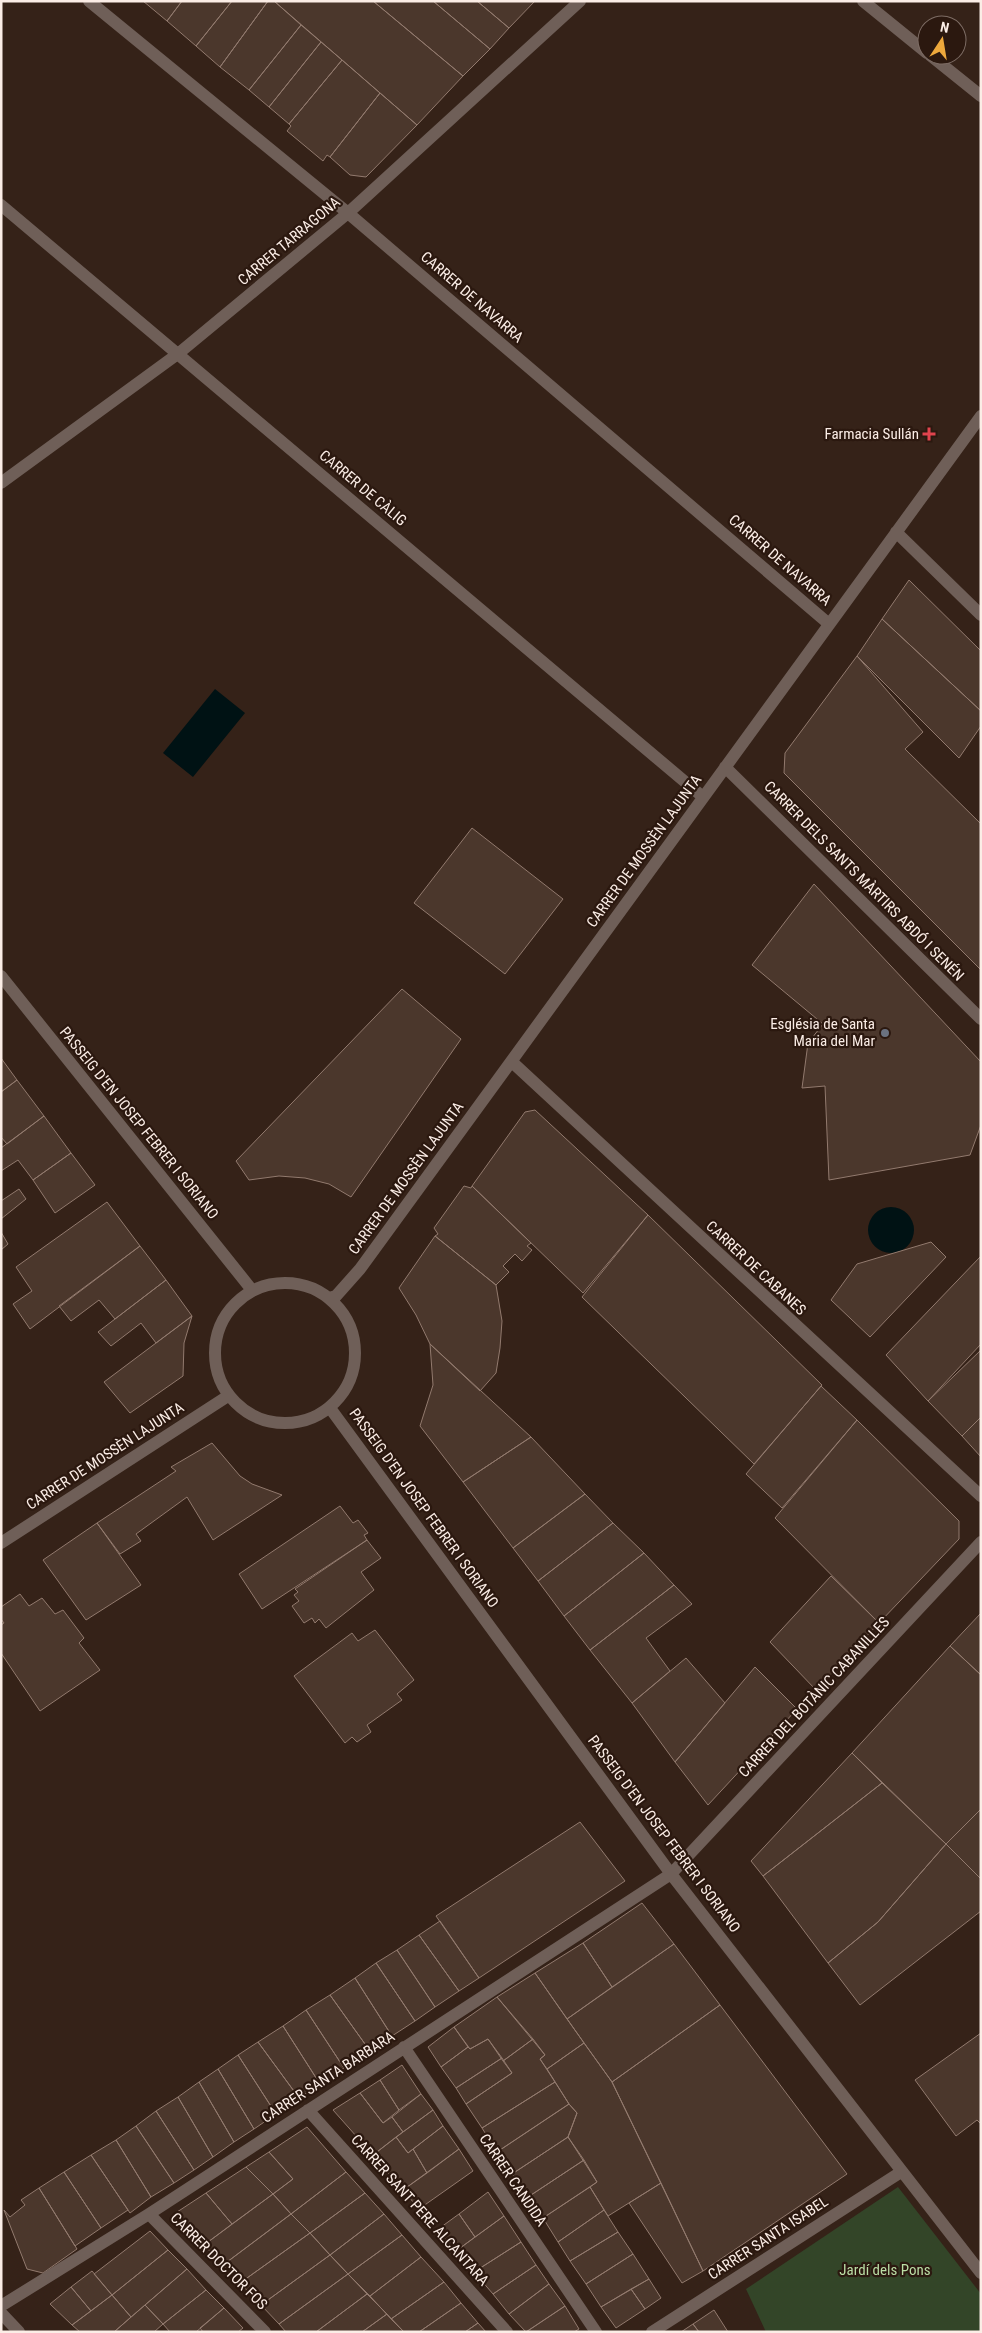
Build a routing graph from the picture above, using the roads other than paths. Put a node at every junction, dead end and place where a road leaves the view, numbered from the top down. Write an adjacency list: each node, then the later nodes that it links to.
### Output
1 (89, 1): 8 (street, CARRER DE NAVARRA)
2 (580, 1): 8 (street, CARRER TARRAGONA)
3 (863, 1): 4 (street)
4 (917, 45)
5 (942, 65): 6 (street)
6 (981, 96)
7 (1, 206): 9 (street, CARRER DE CÀLIG)
8 (348, 213): 9 (street, CARRER TARRAGONA); 14 (street, CARRER DE NAVARRA)
9 (179, 353): 11 (street, CARRER TARRAGONA); 16 (street, CARRER DE CÀLIG)
10 (981, 416): 12 (street, CARRER DE MOSSÈN LAJUNTA)
11 (1, 483)
12 (896, 532): 13 (street); 14 (street, CARRER DE MOSSÈN LAJUNTA)
13 (981, 615)
14 (829, 624): 15 (street, CARRER DE MOSSÈN LAJUNTA)
15 (725, 767): 16 (street, CARRER DE MOSSÈN LAJUNTA); 18 (street, CARRER DELS SANTS MÀRTIRS ABDÓ I SENÉN)
16 (703, 797): 19 (street, CARRER DE MOSSÈN LAJUNTA)
17 (1, 976): 20 (street, PASSEIG D'EN JOSEP FEBRER I SORIANO)
18 (981, 1019)
19 (512, 1062): 21 (street, CARRER DE MOSSÈN LAJUNTA); 24 (street, CARRER DE CABANES)
20 (252, 1290): 21 (street); 22 (street)
21 (329, 1298): 23 (street)
22 (228, 1396): 23 (street); 26 (street, CARRER DE MOSSÈN LAJUNTA)
23 (330, 1408): 27 (street, PASSEIG D'EN JOSEP FEBRER I SORIANO)
24 (981, 1496)
25 (981, 1542): 27 (street, CARRER DEL BOTÀNIC CABANILLES)
26 (1, 1544)
27 (671, 1874): 28 (street, CARRER SANTA BARBARA); 30 (street, PASSEIG D'EN JOSEP FEBRER I SORIANO)
28 (404, 2047): 29 (street, CARRER SANTA BARBARA); 38 (street, CARRER CANDIDA)
29 (308, 2110): 31 (street, CARRER SANTA BARBARA); 37 (street, CARRER SANT PERE ALCANTARA)
30 (901, 2172): 32 (street, PASSEIG D'EN JOSEP FEBRER I SORIANO); 39 (street, CARRER SANTA ISABEL)
31 (149, 2214): 33 (street, CARRER SANTA BARBARA); 36 (street, CARRER DOCTOR FOS)
32 (981, 2273)
33 (1, 2306)
34 (1, 2313): 35 (street)
35 (19, 2332)
36 (265, 2332)
37 (507, 2332)
38 (596, 2332)
39 (652, 2332)

